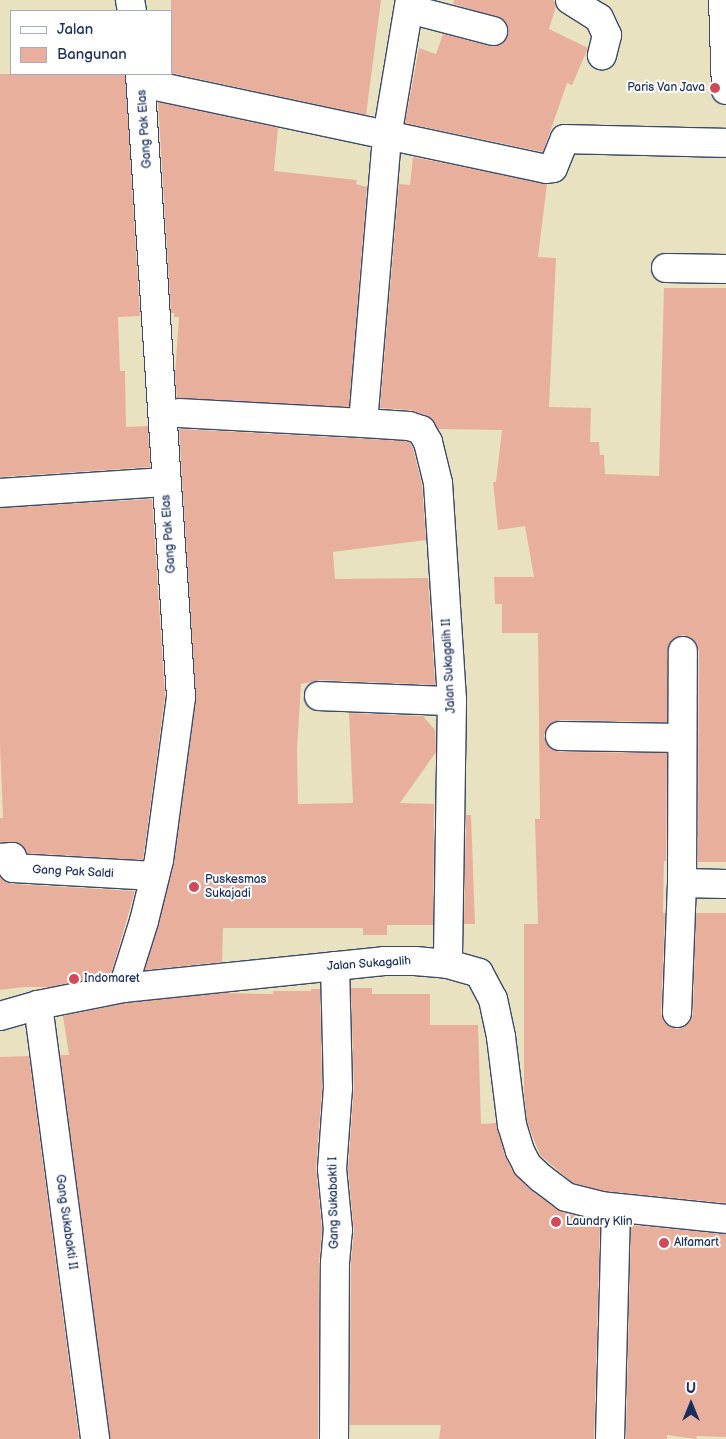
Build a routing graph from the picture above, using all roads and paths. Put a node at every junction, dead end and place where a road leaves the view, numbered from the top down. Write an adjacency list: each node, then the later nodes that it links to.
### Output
1 (570, 0): 5 (street)
2 (723, 0): 7 (street)
3 (409, 4): 4 (street); 8 (street)
4 (493, 31)
5 (602, 55)
6 (141, 78): 8 (street); 14 (street, Gang Pak Elas)
7 (726, 90)
8 (387, 137): 9 (street); 13 (street)
9 (726, 143)
10 (666, 268): 11 (street)
11 (726, 269)
12 (179, 413): 13 (street, Jalan Sukagalih II)
13 (363, 423): 18 (street, Jalan Sukagalih II)
14 (166, 482): 15 (street); 22 (street, Gang Pak Elas)
15 (0, 493)
16 (683, 651): 20 (street)
17 (319, 696): 18 (street)
18 (452, 701): 25 (street, Jalan Sukagalih II)
19 (560, 736): 20 (street)
20 (682, 738): 23 (street)
21 (0, 858): 22 (street, Gang Pak Saldi)
22 (155, 876): 27 (street, Gang Pak Elas)
23 (682, 883): 24 (street); 29 (street)
24 (726, 884)
25 (448, 964): 26 (street, Jalan Sukagalih); 31 (street, Jalan Sukagalih)
26 (335, 966): 27 (street, Jalan Sukagalih); 34 (street, Gang Sukabakti I)
27 (123, 988): 28 (street, Jalan Sukagalih)
28 (38, 1005): 30 (street, Jalan Sukagalih); 33 (street, Gang Sukabakti II)
29 (677, 1013)
30 (0, 1016)
31 (616, 1209): 32 (street, Jalan Sukagalih); 35 (street)
32 (726, 1219)
33 (95, 1439)
34 (334, 1439)
35 (610, 1439)

